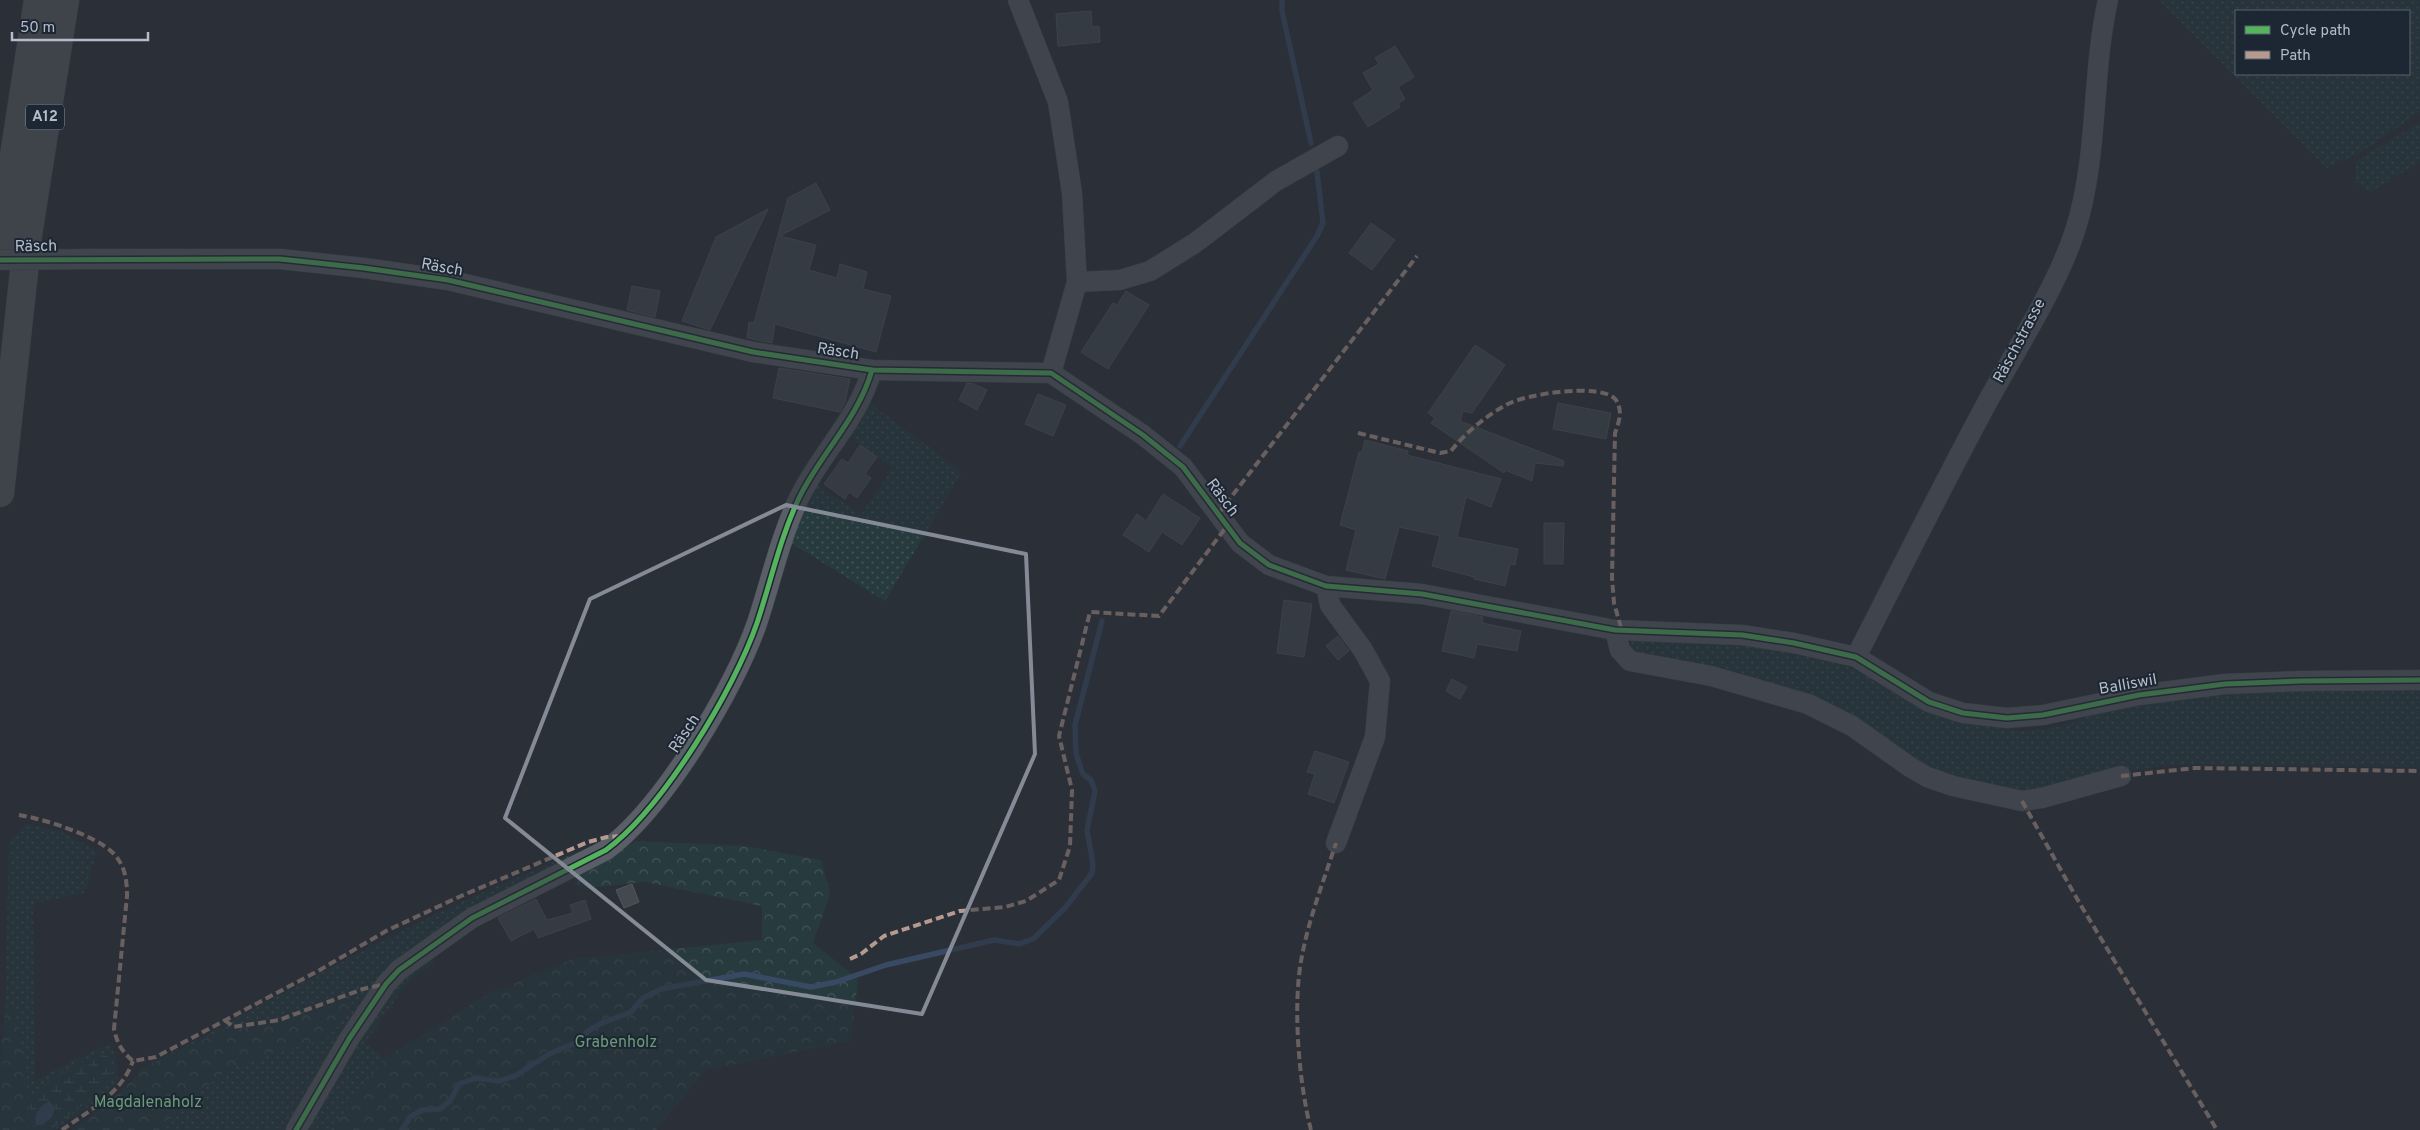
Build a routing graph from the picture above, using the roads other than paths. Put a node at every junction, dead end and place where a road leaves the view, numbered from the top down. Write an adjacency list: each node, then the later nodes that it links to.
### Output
1 (38, 0): 6 (highway, A12)
2 (65, 0): 11 (highway, A12)
3 (1018, 0): 8 (street)
4 (2108, 0): 14 (street, Räschstrasse)
5 (1338, 146): 8 (street)
6 (0, 247)
7 (0, 260): 9 (street, Räsch, bridge)
8 (1077, 282): 10 (street)
9 (872, 370): 10 (street, Räsch); 18 (street, Räsch)
10 (1051, 373): 12 (street, Räsch)
11 (0, 493)
12 (1326, 586): 13 (street, Räsch); 17 (street)
13 (1615, 630): 14 (street, Balliswil); 16 (street)
14 (1856, 657): 15 (street, Balliswil)
15 (2420, 680)
16 (2121, 776)
17 (1336, 843)
18 (296, 1130)

